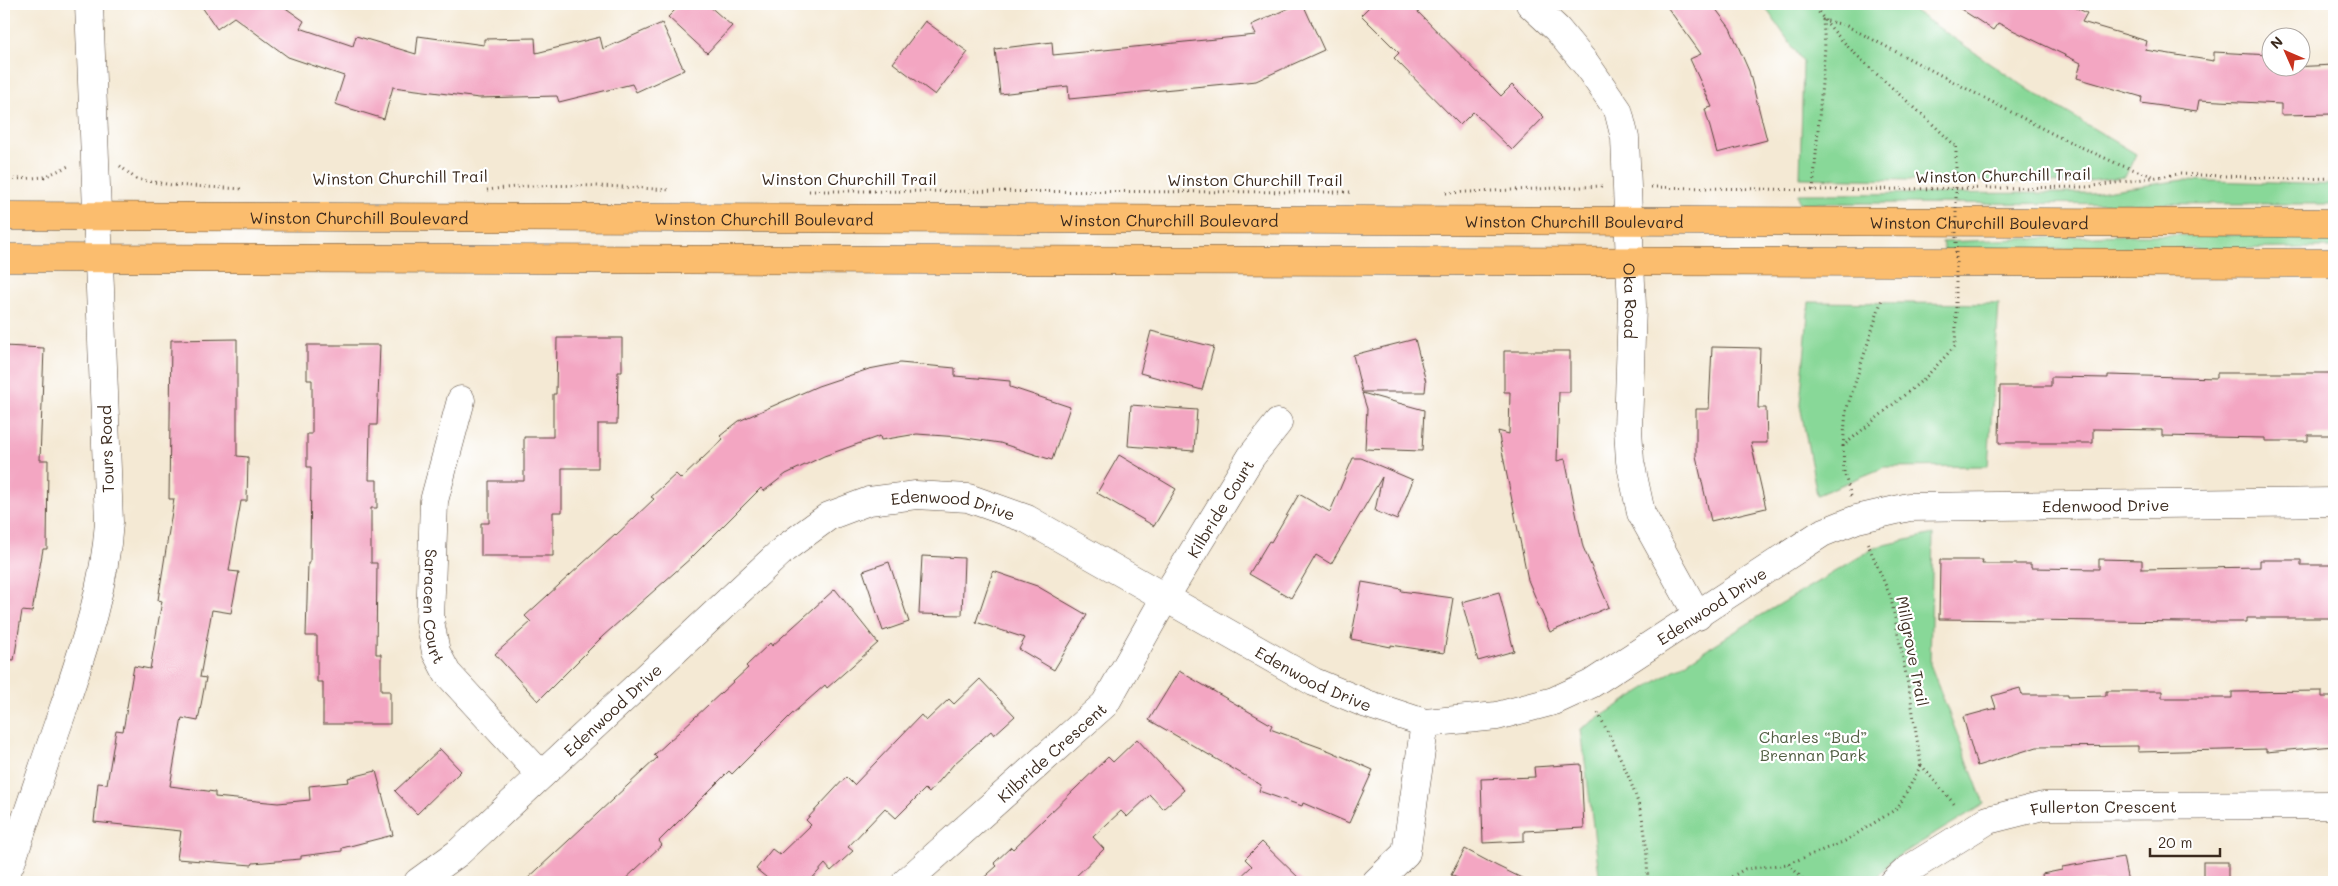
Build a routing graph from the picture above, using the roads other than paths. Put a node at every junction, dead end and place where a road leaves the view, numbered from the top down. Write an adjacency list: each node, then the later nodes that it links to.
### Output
1 (89, 4): 4 (street, Tours Road)
2 (1530, 4): 5 (street, Oka Road)
3 (4, 216): 4 (main road, Winston Churchill Boulevard)
4 (98, 217): 5 (main road, Winston Churchill Boulevard); 8 (street, Tours Road)
5 (1629, 220): 6 (main road, Winston Churchill Boulevard); 9 (street, Oka Road)
6 (2334, 223)
7 (4, 258): 8 (main road)
8 (100, 258): 9 (main road); 19 (street, Tours Road)
9 (1630, 262): 10 (main road); 15 (street, Oka Road)
10 (2334, 264)
11 (461, 400): 17 (street, Saracen Court)
12 (1278, 423): 14 (street, Kilbride Court)
13 (2334, 502): 15 (street, Edenwood Drive)
14 (1166, 596): 16 (street, Edenwood Drive); 17 (street, Edenwood Drive); 21 (street, Kilbride Crescent)
15 (1698, 616): 16 (street, Edenwood Drive)
16 (1425, 722): 22 (street)
17 (542, 776): 20 (street, Edenwood Drive)
18 (2334, 806): 23 (street, Fullerton Crescent)
19 (4, 878)
20 (418, 882)
21 (906, 882)
22 (1376, 882)
23 (1894, 882)

